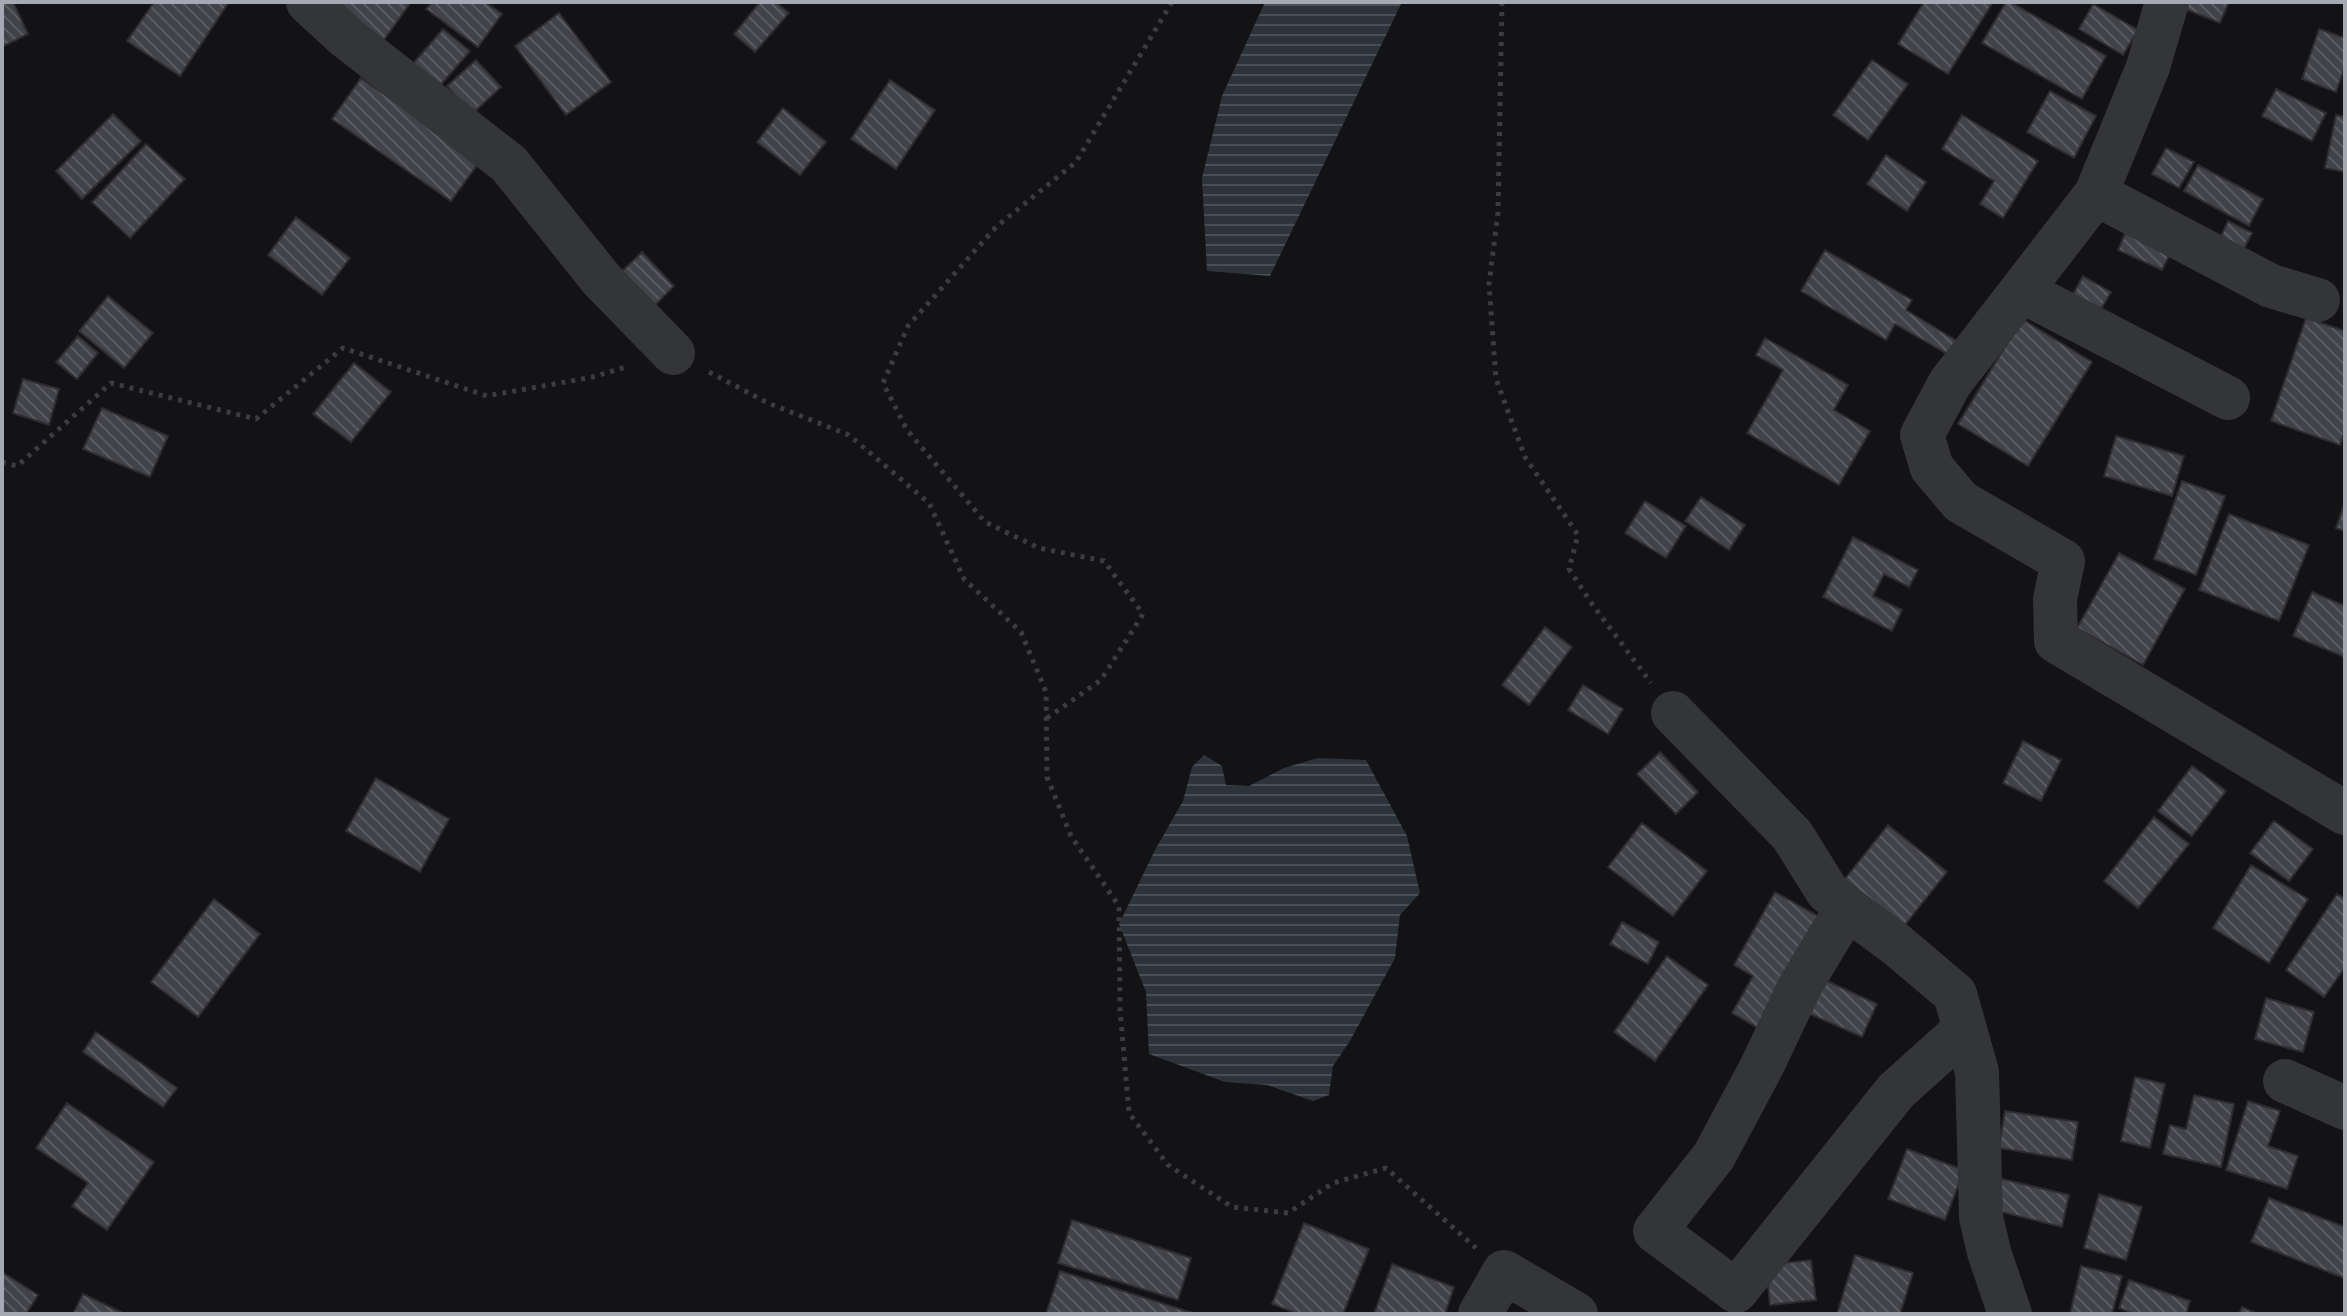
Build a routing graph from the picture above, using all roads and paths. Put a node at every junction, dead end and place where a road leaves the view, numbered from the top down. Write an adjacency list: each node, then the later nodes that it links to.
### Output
1 (308, 2): 8 (street)
2 (1172, 2): 12 (path)
3 (1502, 2): 11 (path)
4 (2167, 2): 5 (street)
5 (2096, 194): 6 (street); 7 (street)
6 (2022, 291): 9 (street); 13 (street)
7 (2318, 300)
8 (673, 353): 10 (path); 12 (path)
9 (2228, 398)
10 (2, 462)
11 (1673, 713): 14 (street)
12 (1046, 719): 18 (path)
13 (2345, 813)
14 (1847, 908): 15 (street); 15 (street)
15 (1965, 1029): 21 (street)
16 (2285, 1081): 17 (street)
17 (2345, 1108)
18 (1504, 1272): 19 (street); 20 (street)
19 (1480, 1314)
20 (1576, 1314)
21 (2010, 1314)

